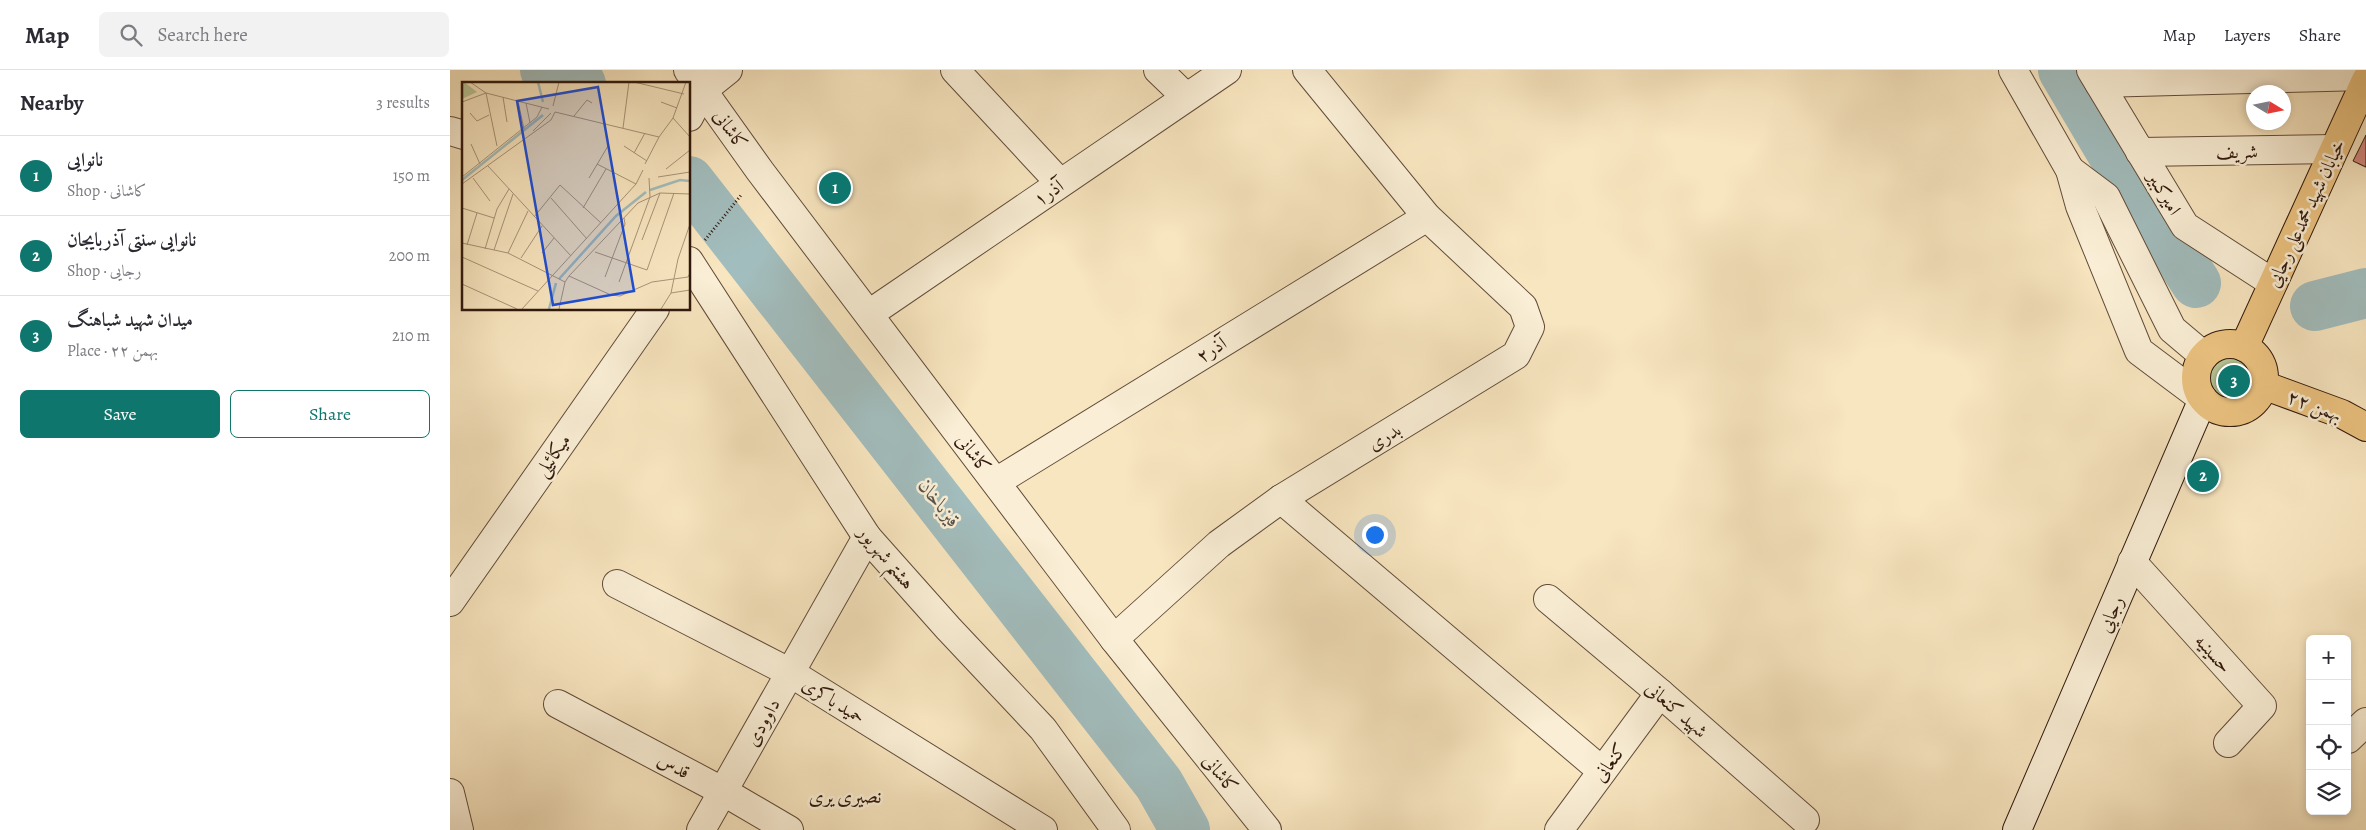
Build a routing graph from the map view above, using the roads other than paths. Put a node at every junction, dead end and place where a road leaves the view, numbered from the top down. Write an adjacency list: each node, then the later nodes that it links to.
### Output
1 (728, 70): 9 (street)
2 (955, 70): 16 (street)
3 (1158, 70): 11 (street)
4 (1227, 70): 11 (street, آذر۱)
5 (1307, 70): 17 (street, بدری)
6 (2013, 70): 15 (street)
7 (2095, 76): 8 (street); 14 (street, امیرکبیر)
8 (2366, 76)
9 (696, 80): 12 (street); 21 (street, کاشانی)
10 (2366, 80): 13 (main road, خیابان شهید محمدعلی رجایی)
11 (1186, 97): 16 (street, آذر۱)
12 (690, 112)
13 (2334, 149): 14 (street, شریف); 19 (main road, خیابان شهید محمدعلی رجایی)
14 (2140, 152): 19 (street, امیرکبیر)
15 (2070, 170): 23 (street); 25 (street)
16 (1060, 183): 21 (street, آذر۱)
17 (1426, 217): 27 (street, آذر۲); 28 (street, بدری)
18 (695, 253): 29 (street, هشتم شهریور)
19 (2274, 283): 22 (main road, خیابان شهید محمدعلی رجایی)
20 (653, 310): 33 (street, میکائیلی)
21 (868, 314): 27 (street, کاشانی)
22 (2244, 346): 23 (main road); 24 (main road)
23 (2204, 356): 25 (main road)
24 (2264, 385): 25 (main road); 26 (main road, ۲۲ بهمن)
25 (2203, 399): 30 (street, رجایی)
26 (2366, 427)
27 (996, 482): 34 (street, کاشانی)
28 (1281, 499): 34 (street, بدری); 39 (street)
29 (867, 537): 35 (street, داوودی); 47 (street, هشتم شهریور)
30 (2132, 562): 38 (street, حسینیه); 50 (street, رجایی)
31 (617, 584): 35 (street, حمید باکری)
32 (1548, 599): 36 (street, شهید کنعانی)
33 (450, 602)
34 (1114, 640): 48 (street, کاشانی)
35 (789, 672): 40 (street, داوودی); 46 (street, حمید باکری)
36 (1660, 693): 39 (street, کنعانی); 42 (street, شهید کنعانی)
37 (558, 704): 40 (street, قدس)
38 (2228, 743)
39 (1602, 771): 49 (street, کنعانی)
40 (724, 792): 44 (street, داوودی); 45 (street, قدس)
41 (450, 793): 43 (street)
42 (1805, 820)
43 (459, 830)
44 (701, 830)
45 (789, 830)
46 (1043, 830)
47 (1116, 830)
48 (1267, 830)
49 (1559, 830)
50 (2018, 830)

